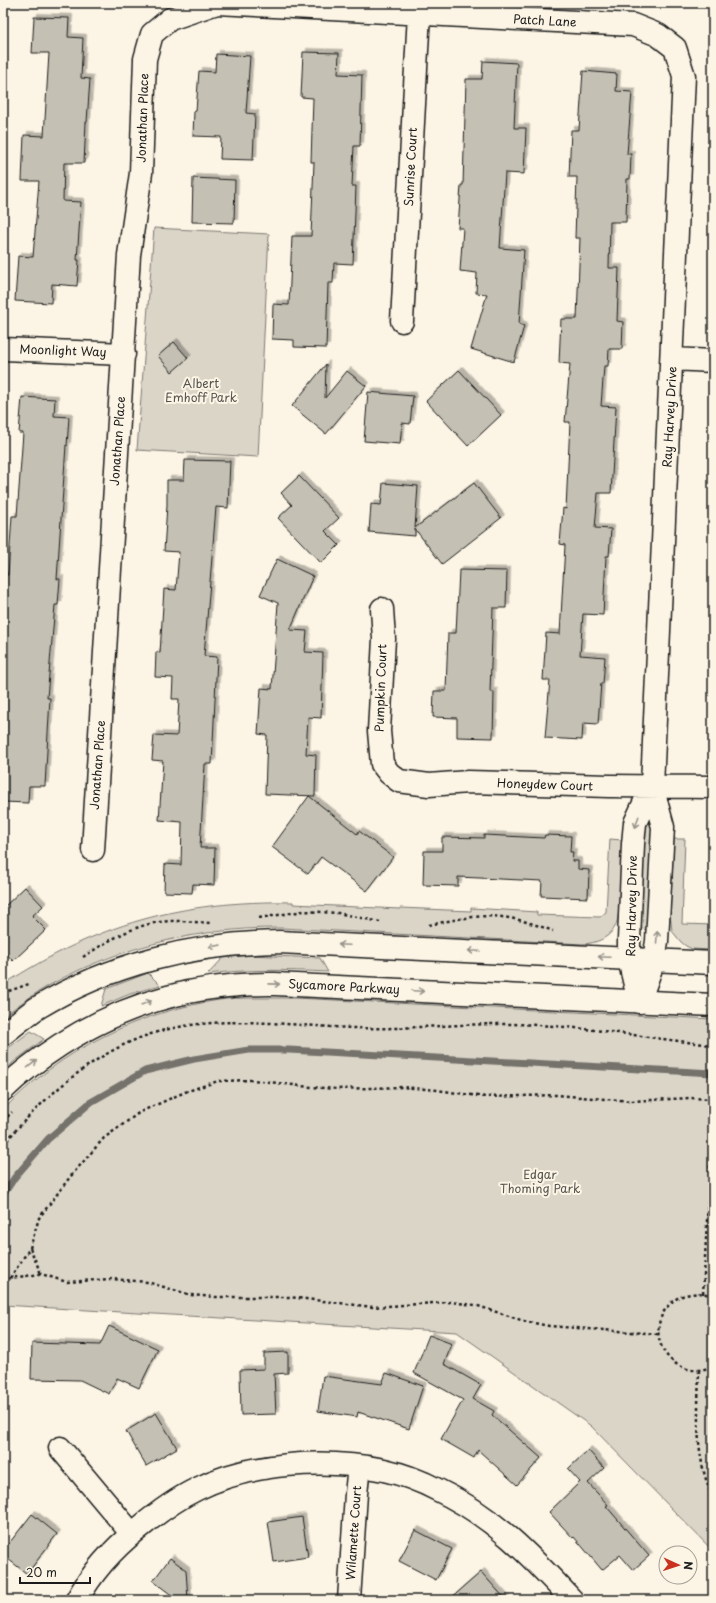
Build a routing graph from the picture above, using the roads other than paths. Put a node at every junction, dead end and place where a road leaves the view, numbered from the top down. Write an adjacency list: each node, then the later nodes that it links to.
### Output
1 (419, 14): 2 (street, Patch Lane); 3 (street, Patch Lane); 4 (street, Sunrise Court)
2 (152, 34): 6 (street, Jonathan Place)
3 (675, 48): 7 (street, Ray Harvey Drive)
4 (402, 321)
5 (3, 349): 6 (street, Moonlight Way)
6 (124, 354): 13 (street, Jonathan Place)
7 (672, 359): 8 (street); 11 (street, Ray Harvey Drive)
8 (713, 361)
9 (382, 609): 10 (street, Pumpkin Court)
10 (384, 766): 11 (street, Honeydew Court)
11 (652, 786): 12 (street, Honeydew Court); 14 (street, Ray Harvey Drive, one-way to 14); 15 (street, Ray Harvey Drive, one-way to 11)
12 (713, 787)
13 (93, 850)
14 (629, 959): 15 (street); 17 (street, Ray Harvey Drive); 19 (street, one-way to 19)
15 (654, 960): 16 (street); 17 (street, Ray Harvey Drive)
16 (713, 962)
17 (639, 1002): 18 (street, Sycamore Parkway); 20 (street, Sycamore Parkway, one-way to 17)
18 (713, 1005)
19 (3, 1034)
20 (3, 1090)
21 (60, 1448): 23 (street)
22 (359, 1466): 23 (street); 25 (street, Wilamette Court); 26 (street)
23 (132, 1534): 24 (street)
24 (77, 1600)
25 (349, 1600)
26 (572, 1600)

